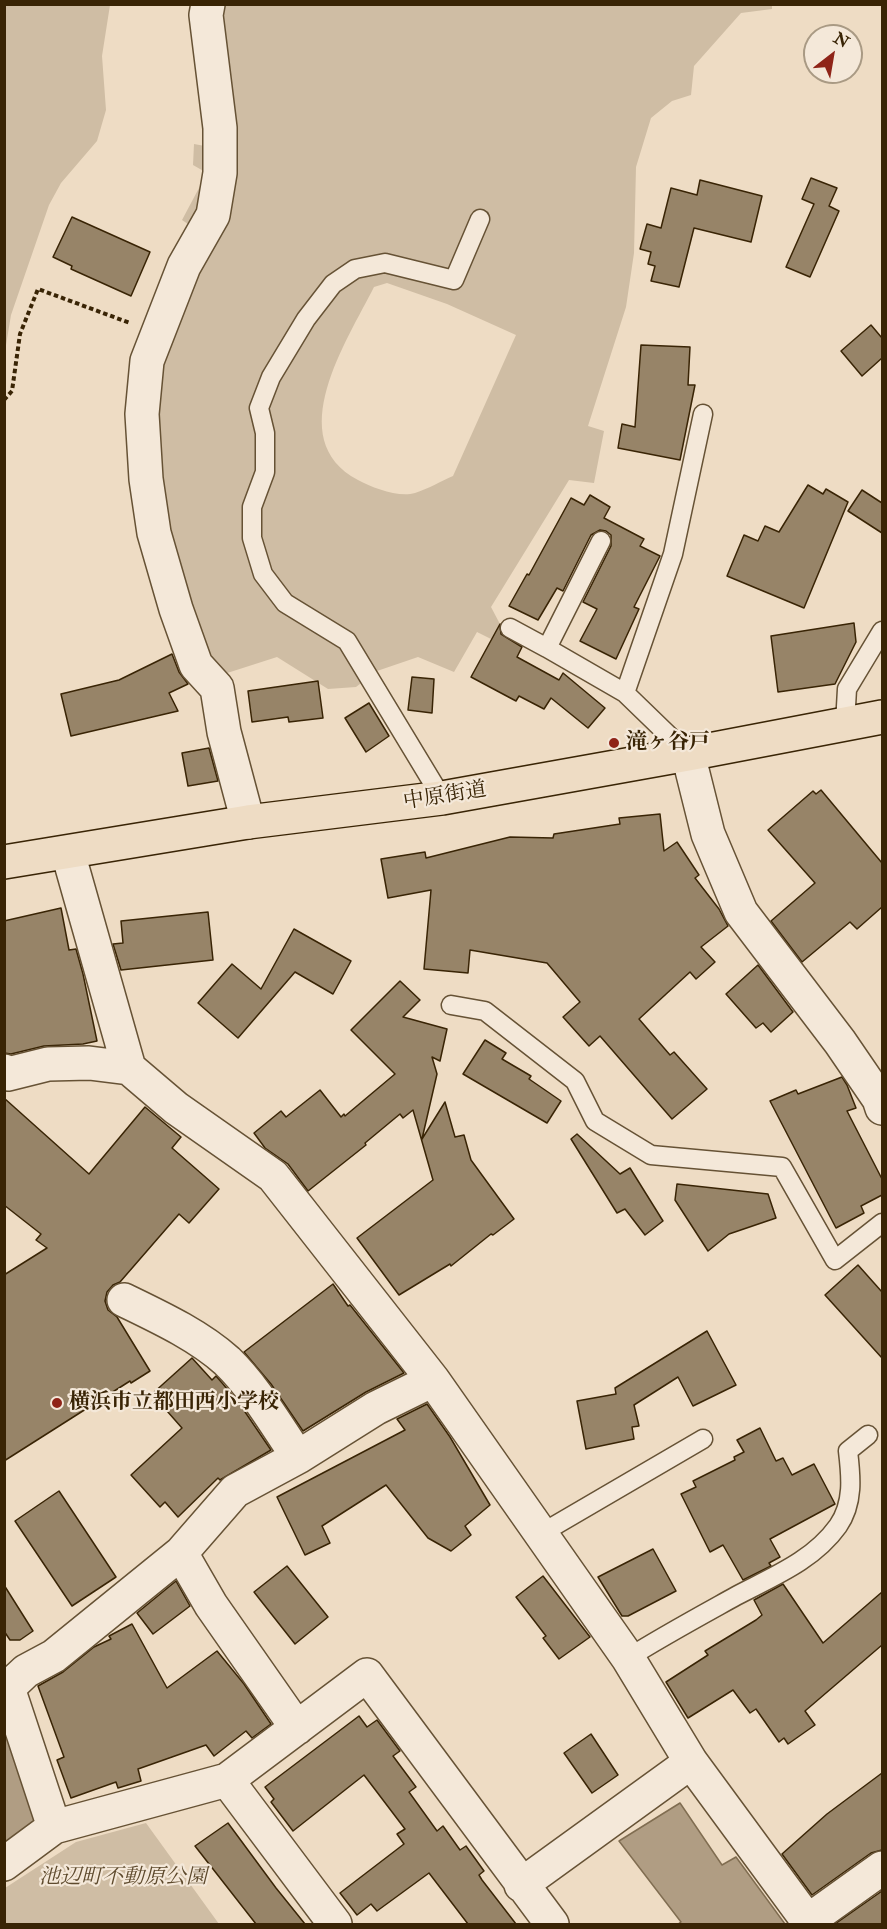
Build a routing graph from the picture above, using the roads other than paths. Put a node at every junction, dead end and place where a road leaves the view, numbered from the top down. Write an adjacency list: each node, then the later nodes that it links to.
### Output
1 (208, 4): 13 (street)
2 (480, 219): 12 (lane)
3 (703, 414): 8 (lane)
4 (601, 541): 7 (lane)
5 (510, 628): 7 (lane)
6 (882, 631): 10 (lane)
7 (547, 648): 8 (lane)
8 (626, 693): 11 (lane)
9 (882, 717): 10 (main road, 中原街道)
10 (845, 724): 11 (main road, 中原街道)
11 (688, 754): 12 (main road, 中原街道); 19 (street)
12 (442, 798): 13 (main road, 中原街道)
13 (248, 822): 14 (main road, 中原街道)
14 (68, 853): 15 (main road, 中原街道); 17 (street)
15 (4, 862)
16 (451, 1005): 20 (lane)
17 (129, 1068): 18 (street); 22 (street)
18 (6, 1074)
19 (882, 1108)
20 (882, 1223)
21 (124, 1300): 25 (street)
22 (433, 1380): 25 (street); 26 (street)
23 (868, 1435): 28 (lane)
24 (704, 1438): 26 (lane)
25 (298, 1457): 27 (street)
26 (542, 1533): 28 (street)
27 (181, 1553): 29 (street); 30 (street)
28 (628, 1658): 31 (street)
29 (6, 1689): 33 (street)
30 (297, 1728): 32 (street); 36 (street)
31 (691, 1762): 36 (street); 37 (street)
32 (227, 1780): 33 (street); 38 (street)
33 (54, 1827): 34 (street)
34 (4, 1864)
35 (882, 1868): 37 (street)
36 (521, 1885): 39 (street)
37 (809, 1923)
38 (335, 1924)
39 (552, 1924)

